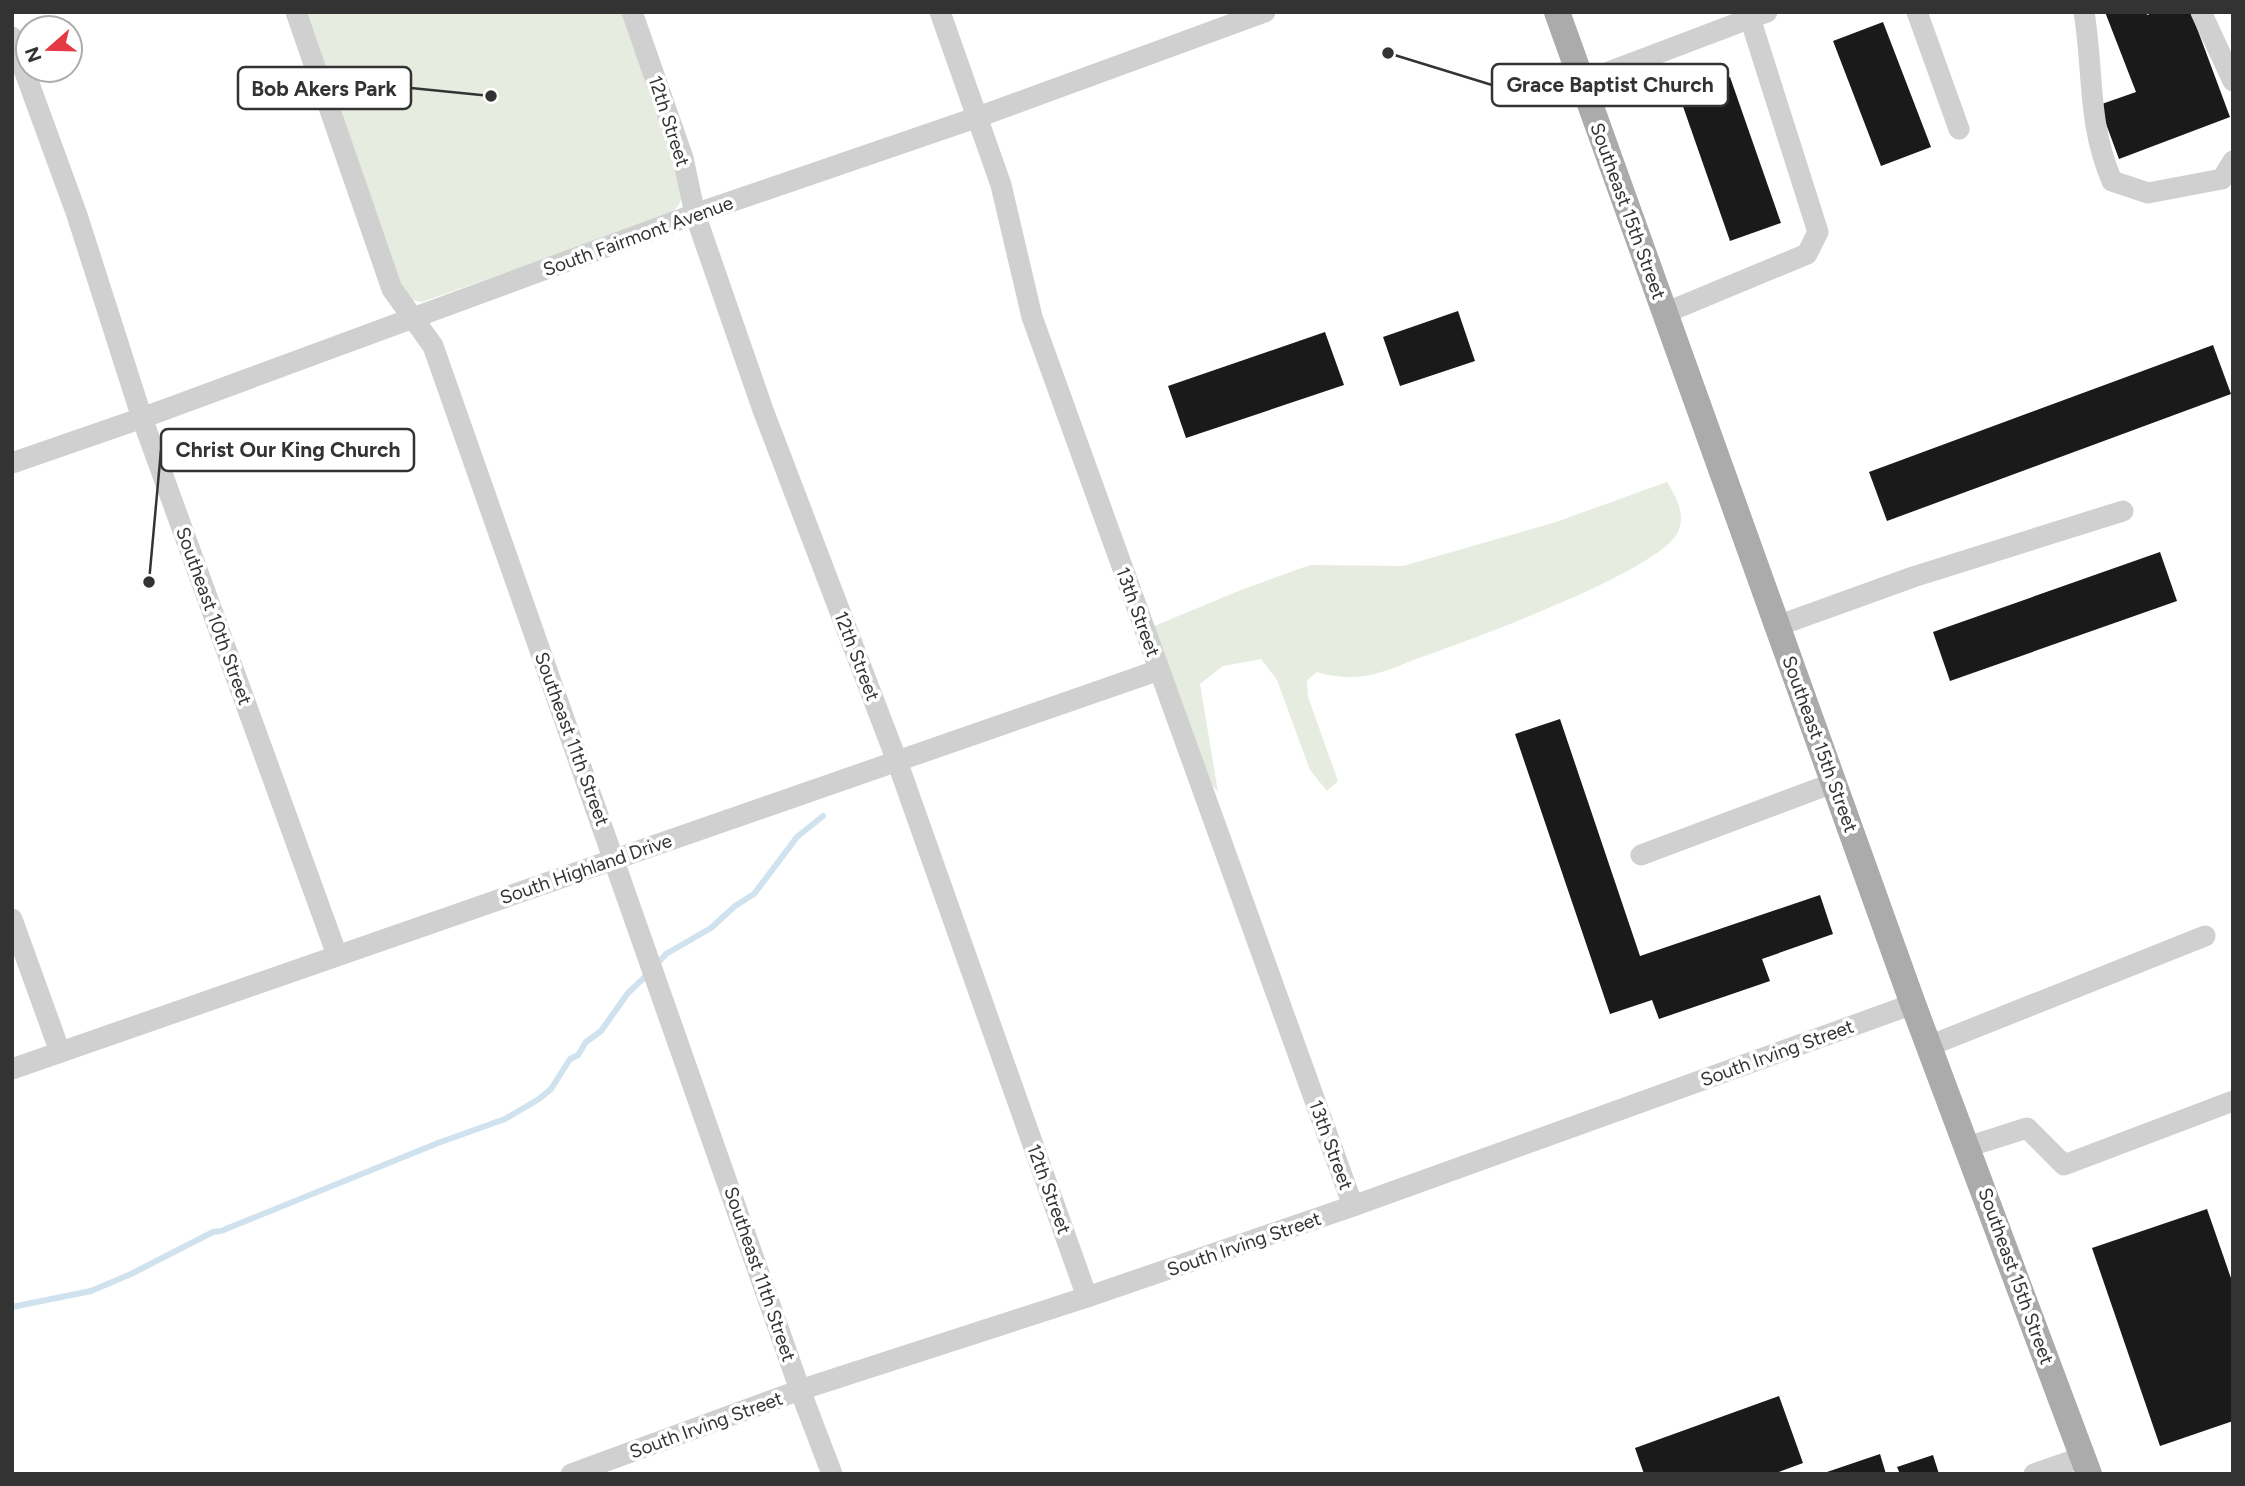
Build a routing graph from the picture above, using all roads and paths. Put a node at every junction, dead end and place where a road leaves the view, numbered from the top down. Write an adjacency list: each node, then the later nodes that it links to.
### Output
1 (296, 12): 18 (street, Southeast 11th Street)
2 (632, 12): 16 (street, 12th Street)
3 (940, 12): 13 (street, 13th Street)
4 (1265, 12): 13 (street, South Fairmont Avenue)
5 (1557, 12): 12 (main road, Southeast 15th Street)
6 (1917, 12): 14 (street)
7 (2084, 12): 15 (street)
8 (2202, 12): 11 (street)
9 (1758, 15): 12 (street); 17 (street)
10 (12, 37): 19 (street, Southeast 10th Street)
11 (2233, 81)
12 (1582, 82): 17 (main road, Southeast 15th Street)
13 (978, 117): 16 (street, South Fairmont Avenue); 23 (street, 13th Street)
14 (1959, 129)
15 (2233, 161)
16 (695, 214): 18 (street, South Fairmont Avenue); 24 (street, 12th Street)
17 (1665, 313): 22 (main road, Southeast 15th Street)
18 (412, 318): 19 (street, South Fairmont Avenue); 27 (street, Southeast 11th Street)
19 (142, 418): 20 (street, South Fairmont Avenue); 30 (street, Southeast 10th Street)
20 (12, 463)
21 (2123, 511): 22 (street)
22 (1777, 626): 25 (main road, Southeast 15th Street)
23 (1159, 670): 24 (street, South Highland Drive); 37 (street, 13th Street)
24 (897, 761): 27 (street, South Highland Drive); 38 (street, 12th Street)
25 (1833, 783): 26 (street); 31 (main road, Southeast 15th Street)
26 (1642, 855)
27 (614, 859): 30 (street, South Highland Drive); 39 (street, Southeast 11th Street)
28 (12, 919): 33 (street)
29 (2206, 936): 32 (street)
30 (337, 956): 33 (street, South Highland Drive)
31 (1913, 1004): 32 (main road, Southeast 15th Street); 37 (street, South Irving Street)
32 (1929, 1046): 36 (main road, Southeast 15th Street)
33 (60, 1052): 34 (street, South Highland Drive)
34 (12, 1069)
35 (2233, 1101): 36 (street)
36 (1967, 1147): 40 (main road, Southeast 15th Street)
37 (1353, 1206): 38 (street, South Irving Street)
38 (1087, 1297): 39 (street, South Irving Street)
39 (800, 1390): 41 (street, South Irving Street); 42 (street, Southeast 11th Street)
40 (2086, 1465): 43 (street)
41 (571, 1474)
42 (832, 1474)
43 (2034, 1474)

